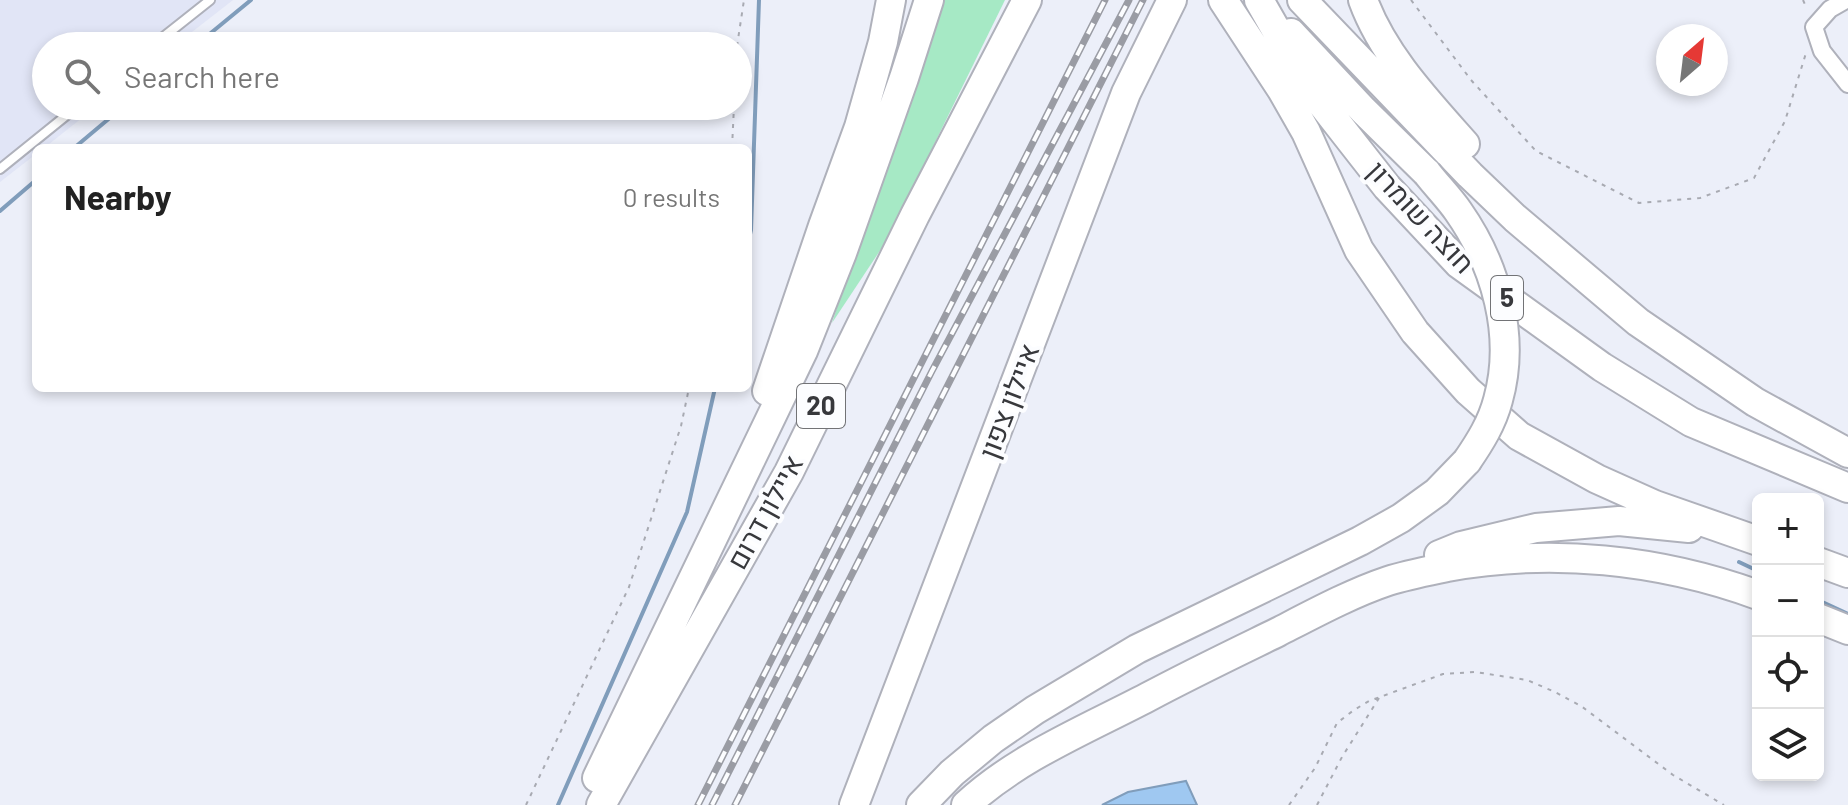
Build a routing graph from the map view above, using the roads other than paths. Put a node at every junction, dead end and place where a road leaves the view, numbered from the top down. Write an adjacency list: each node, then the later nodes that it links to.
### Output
1 (210, 0): 11 (lane)
2 (891, 0): 18 (highway)
3 (929, 0): 18 (highway)
4 (1027, 0): 27 (highway, איילון דרום / 20)
5 (1172, 0): 28 (highway, איילון צפון)
6 (1260, 0): 17 (highway, חוצה שומרון / 5); 29 (highway, bridge)
7 (1302, 0): 15 (highway)
8 (1363, 0): 15 (highway)
9 (1846, 0): 12 (street)
10 (1228, 7): 19 (highway)
11 (170, 32)
12 (1848, 84)
13 (61, 120): 14 (lane)
14 (0, 169)
15 (1569, 262): 16 (highway)
16 (1848, 453)
17 (1848, 488)
18 (727, 509): 26 (highway)
19 (1747, 537): 23 (highway)
20 (1824, 564): 21 (highway)
21 (1848, 573)
22 (1752, 593): 23 (highway)
23 (1301, 620): 30 (highway)
24 (1824, 620): 25 (highway)
25 (1848, 630)
26 (583, 805)
27 (601, 805)
28 (854, 805)
29 (921, 805)
30 (966, 805)

